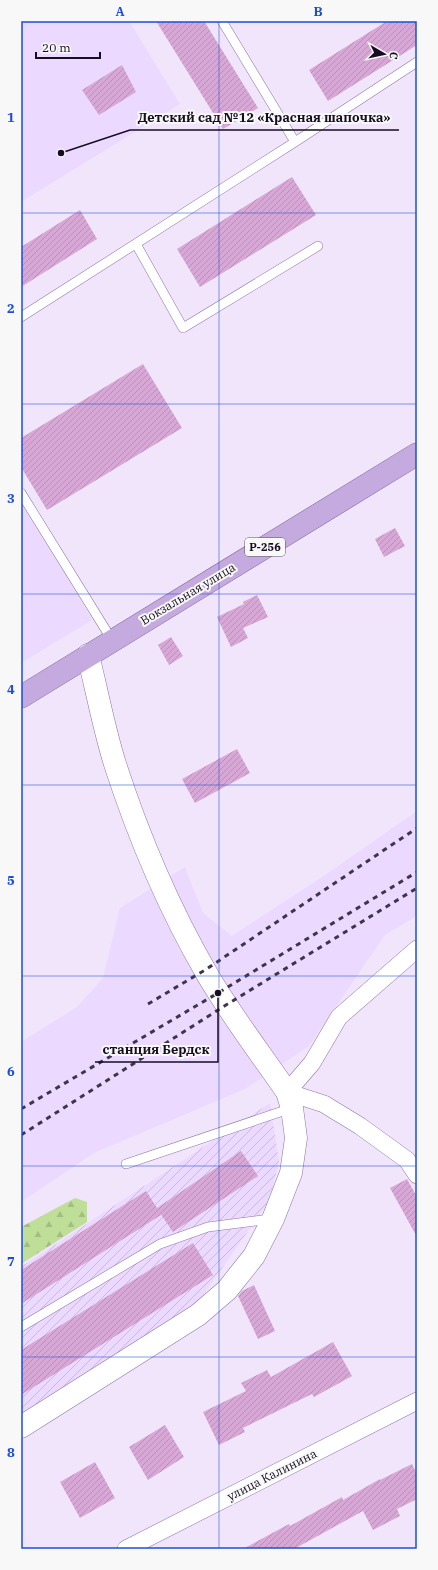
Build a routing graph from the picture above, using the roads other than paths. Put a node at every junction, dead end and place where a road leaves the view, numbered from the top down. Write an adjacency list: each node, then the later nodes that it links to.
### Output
1 (222, 21): 3 (lane)
2 (417, 62): 3 (lane)
3 (295, 142): 4 (lane)
4 (136, 244): 5 (lane); 6 (lane)
5 (318, 246)
6 (21, 317)
7 (417, 454): 9 (highway, Вокзальная улица / Р-256)
8 (21, 493): 9 (lane)
9 (112, 640): 10 (highway, Вокзальная улица / Р-256)
10 (88, 655): 11 (highway, Вокзальная улица / Р-256); 13 (street)
11 (21, 697)
12 (417, 949): 13 (street)
13 (290, 1100): 14 (lane); 15 (street); 16 (street)
14 (126, 1164)
15 (417, 1174)
16 (273, 1219): 17 (lane); 19 (street)
17 (21, 1327)
18 (417, 1401): 20 (street, улица Калинина)
19 (21, 1426)
20 (126, 1549)

